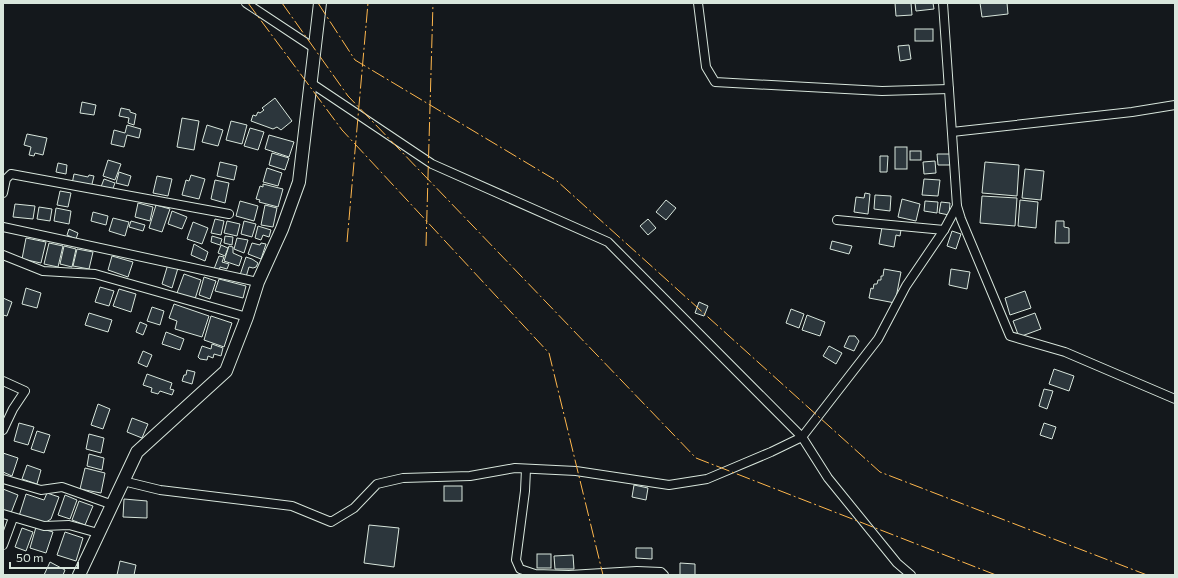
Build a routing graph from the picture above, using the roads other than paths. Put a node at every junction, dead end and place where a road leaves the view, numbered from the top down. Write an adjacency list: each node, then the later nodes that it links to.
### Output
1 (246, 3): 5 (street)
2 (320, 3): 5 (street)
3 (698, 3): 7 (street)
4 (942, 3): 7 (street)
5 (314, 48): 6 (street)
6 (311, 83): 17 (street); 22 (street)
7 (949, 89): 9 (street)
8 (1175, 105): 9 (street)
9 (952, 132): 11 (street)
10 (3, 193): 12 (street)
11 (957, 206): 15 (street); 20 (street)
12 (229, 214)
13 (837, 220): 15 (street)
14 (3, 226): 17 (street)
15 (944, 230): 22 (street)
16 (3, 255): 18 (street)
17 (258, 282): 18 (street)
18 (247, 317): 25 (street)
19 (3, 381): 21 (street)
20 (1175, 399)
21 (3, 430)
22 (802, 437): 23 (street); 33 (street)
23 (526, 469): 25 (street); 32 (street)
24 (3, 479): 26 (street)
25 (123, 481): 26 (street)
26 (113, 505): 29 (street)
27 (3, 514): 28 (street)
28 (13, 518): 29 (street); 30 (street)
29 (98, 533): 31 (street)
30 (3, 545)
31 (79, 575)
32 (664, 575)
33 (911, 575)

